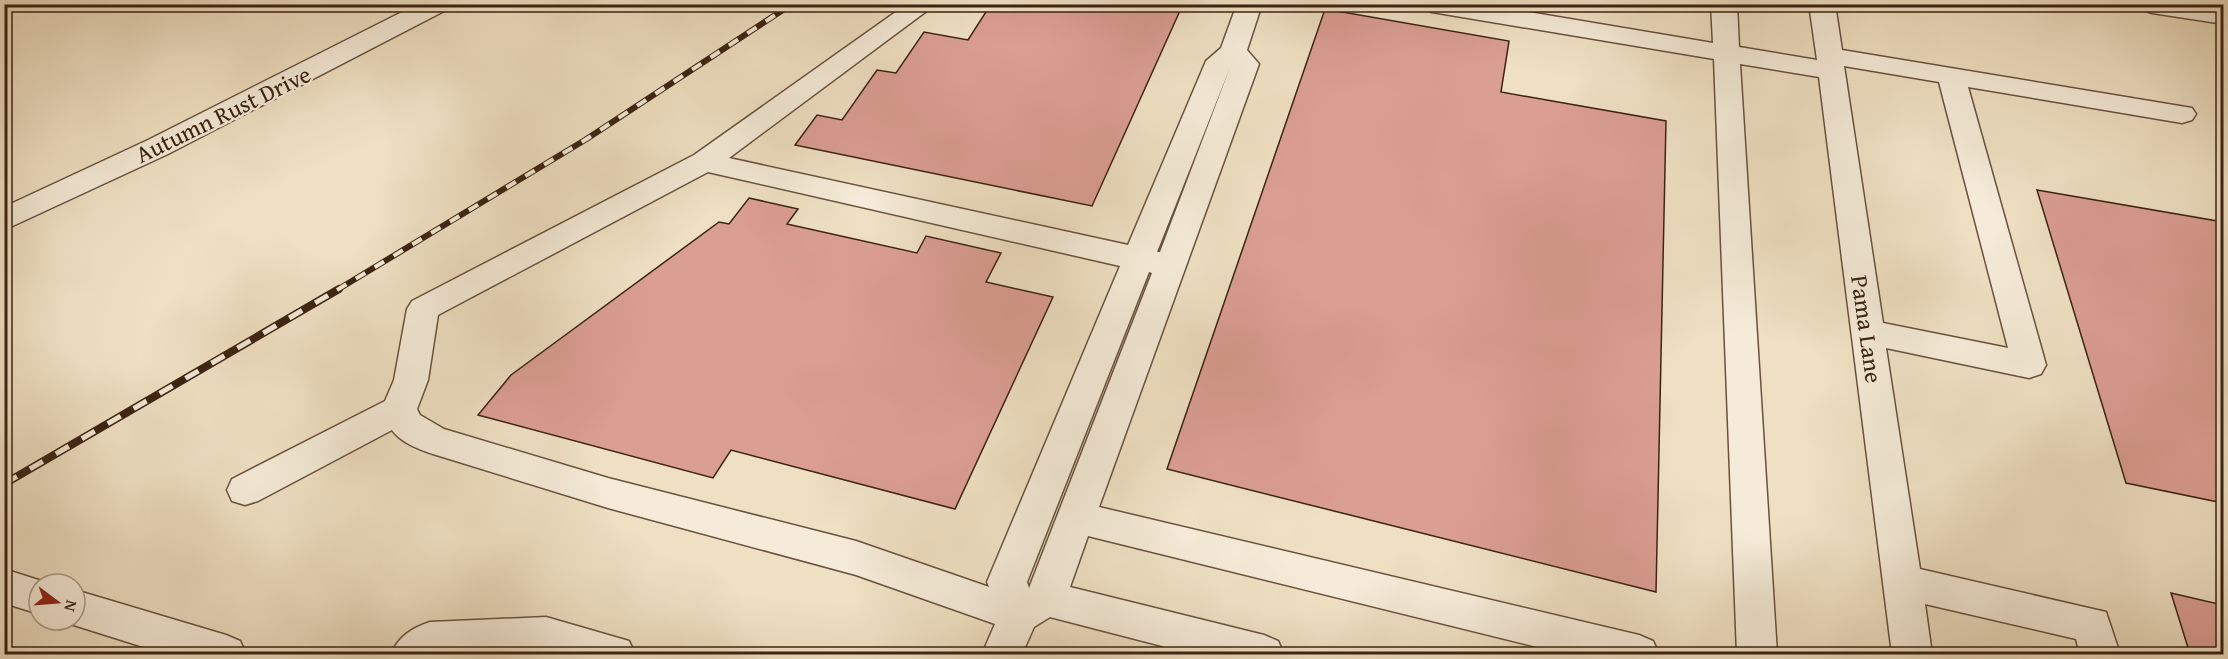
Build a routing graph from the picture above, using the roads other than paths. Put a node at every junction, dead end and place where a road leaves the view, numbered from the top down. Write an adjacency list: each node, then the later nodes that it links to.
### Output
1 (439, 4): 15 (street, Autumn Rust Drive)
2 (924, 4): 14 (street)
3 (1250, 4): 9 (street)
4 (1432, 4): 10 (street)
5 (1724, 4): 10 (street)
6 (1822, 4): 11 (street, Pama Lane)
7 (2152, 5): 8 (street)
8 (2223, 16)
9 (1233, 52): 16 (street); 17 (street)
10 (1727, 53): 11 (street); 34 (street)
11 (1831, 64): 12 (street); 18 (street, Pama Lane)
12 (1951, 76): 13 (street); 18 (street)
13 (2182, 114)
14 (704, 162): 16 (street); 19 (street)
15 (4, 220)
16 (1138, 259): 17 (street); 25 (street)
17 (1171, 266): 21 (street)
18 (1868, 332): 22 (street, Pama Lane)
19 (399, 410): 20 (street); 25 (street)
20 (245, 490)
21 (1078, 518): 25 (street); 33 (street)
22 (1902, 582): 35 (street, Pama Lane); 36 (street)
23 (4, 586): 24 (street)
24 (27, 593)
25 (1032, 607): 31 (street); 32 (street)
26 (87, 613): 28 (street)
27 (420, 647): 30 (street)
28 (178, 648): 29 (street)
29 (226, 654)
30 (615, 654)
31 (1002, 654)
32 (1264, 654)
33 (1640, 654)
34 (1757, 654)
35 (1912, 654)
36 (2100, 654)

